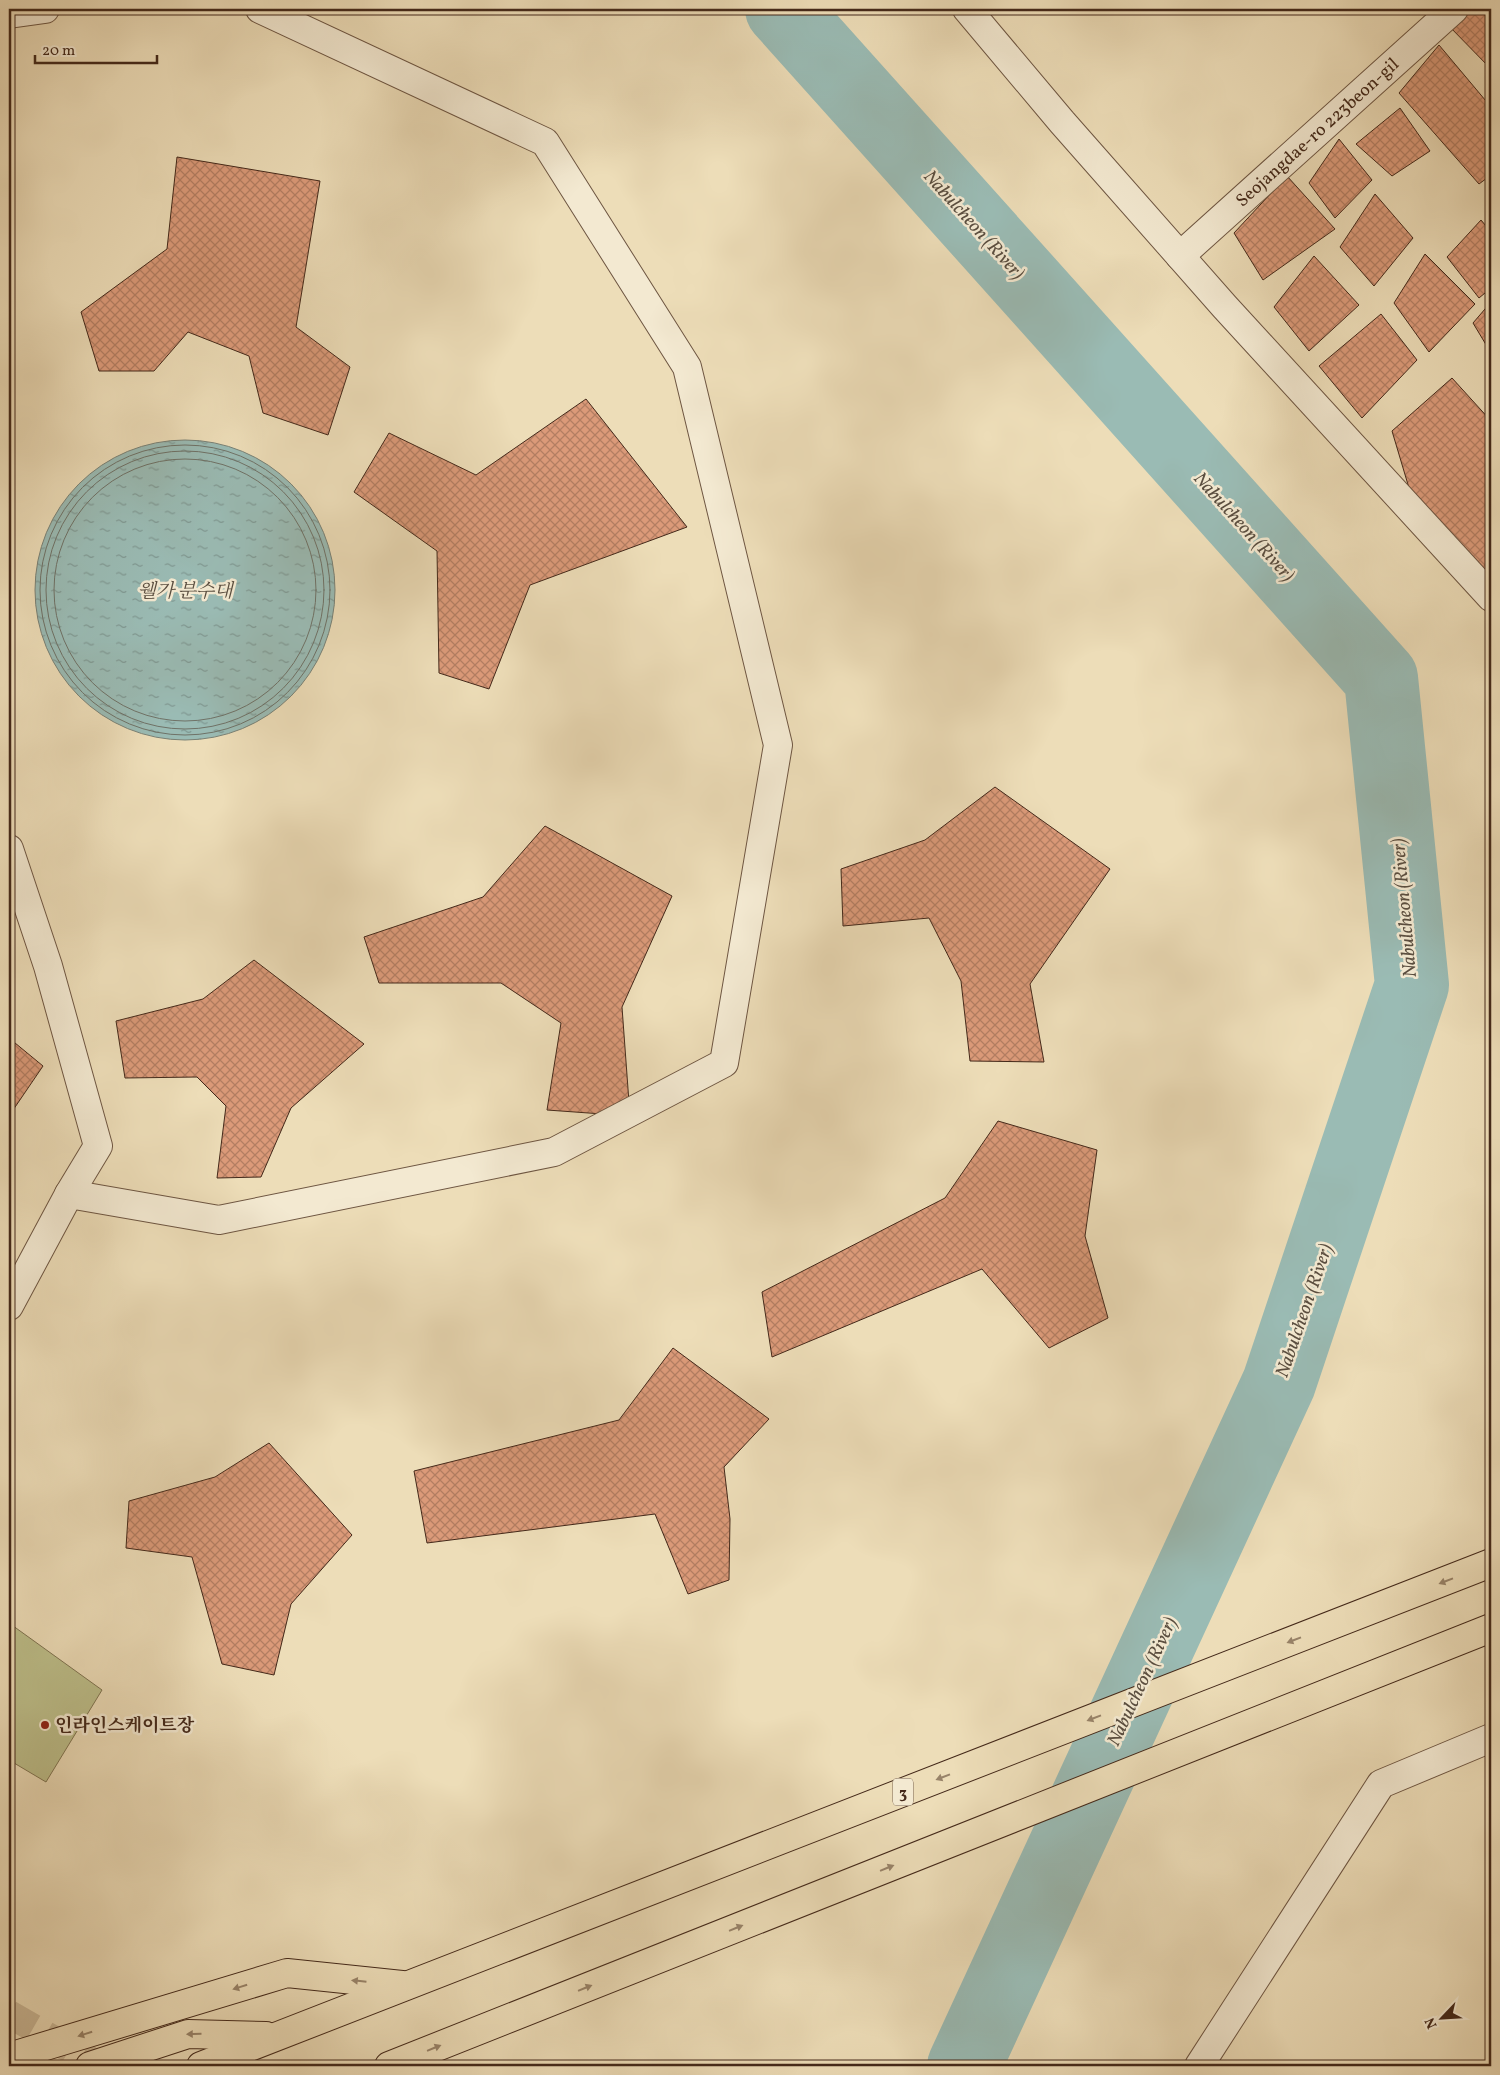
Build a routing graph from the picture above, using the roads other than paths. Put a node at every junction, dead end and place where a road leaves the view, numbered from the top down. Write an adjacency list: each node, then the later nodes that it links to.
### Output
1 (45, 9): 5 (street)
2 (260, 9): 9 (street)
3 (967, 9): 6 (street)
4 (1454, 9): 6 (street, Seojangdae-ro 223beon-gil)
5 (9, 14)
6 (1180, 256): 7 (street)
7 (1491, 597)
8 (9, 849): 9 (street)
9 (69, 1194): 10 (street)
10 (9, 1306)
11 (1491, 1563): 14 (highway, 3, one-way to 14)
12 (1491, 1628): 19 (highway, one-way to 12)
13 (1491, 1738): 20 (street)
14 (407, 1986): 15 (highway, 3); 16 (highway, one-way to 16)
15 (278, 2036): 17 (highway, one-way to 17); 18 (highway)
16 (9, 2057)
17 (90, 2066)
18 (202, 2066)
19 (389, 2066)
20 (1199, 2066)

